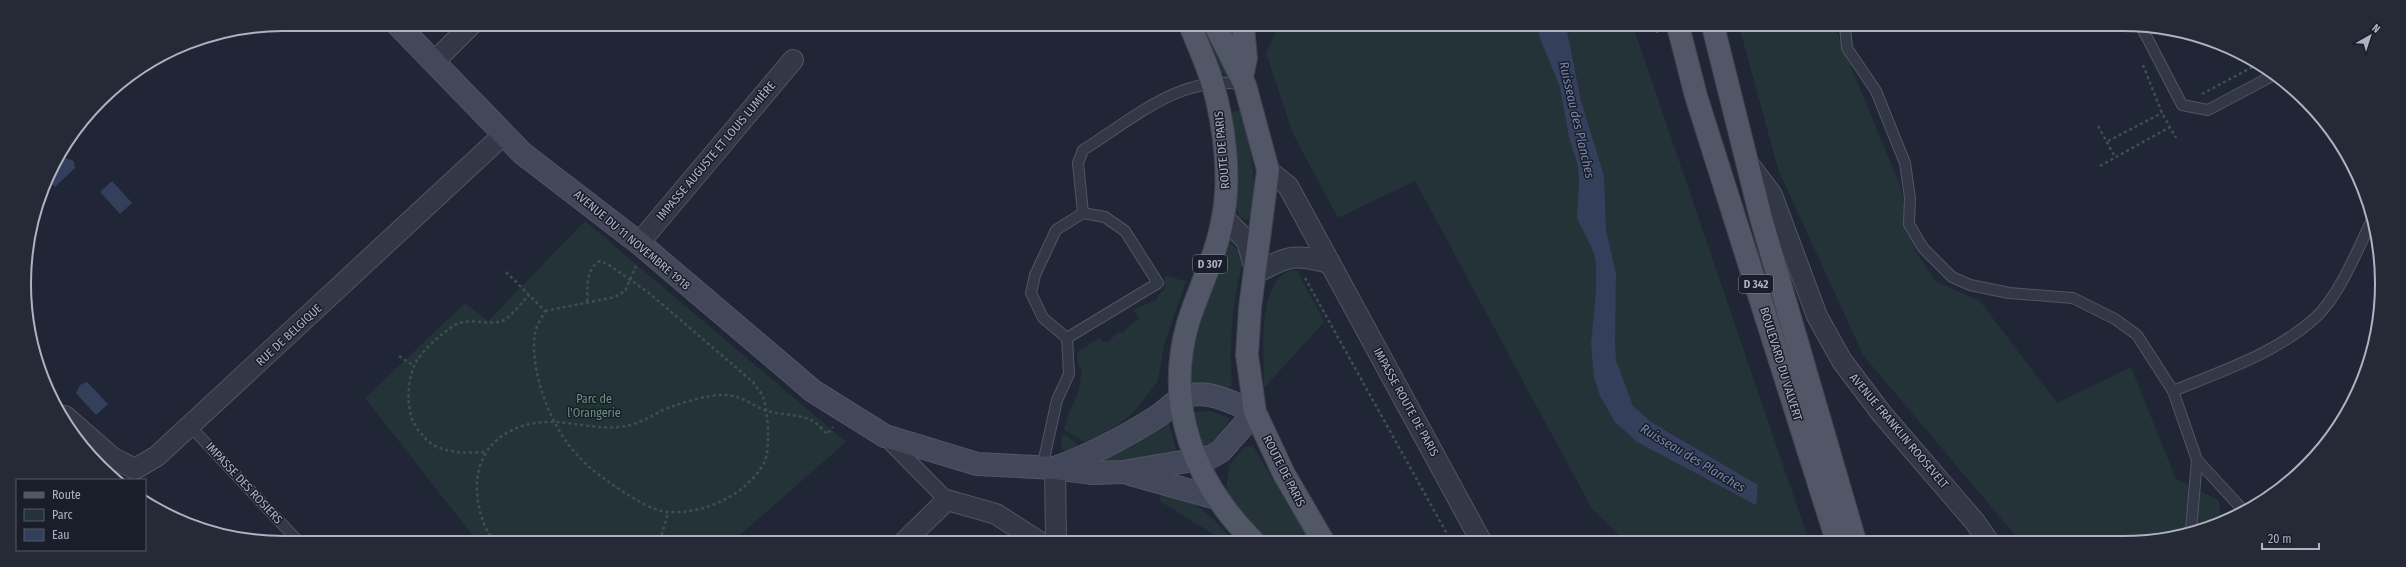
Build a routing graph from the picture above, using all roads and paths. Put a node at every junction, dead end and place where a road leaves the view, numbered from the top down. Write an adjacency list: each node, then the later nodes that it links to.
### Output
1 (404, 31): 13 (main road, AVENUE DU 11 NOVEMBRE 1918)
2 (465, 31): 13 (street)
3 (1192, 31): 17 (main road, ROUTE DE PARIS / D 307)
4 (1218, 31): 16 (main road, ROUTE DE PARIS)
5 (1244, 31): 16 (main road)
6 (1671, 31): 18 (main road)
7 (1679, 31): 18 (main road, BOULEVARD DU VALVERT / D 342)
8 (1714, 31): 27 (main road, BOULEVARD DU VALVERT / D 342)
9 (1845, 31): 48 (lane)
10 (2144, 32): 19 (lane)
11 (2142, 57): 20 (path)
12 (793, 60): 33 (street, IMPASSE AUGUSTE ET LOUIS LUMIÈRE)
13 (434, 62): 23 (main road, AVENUE DU 11 NOVEMBRE 1918)
14 (2252, 67): 19 (path)
15 (2269, 78): 19 (lane)
16 (1243, 81): 17 (lane); 29 (main road, ROUTE DE PARIS)
17 (1213, 83): 30 (lane); 31 (main road, ROUTE DE PARIS / D 307)
18 (1696, 96): 36 (main road, BOULEVARD DU VALVERT / D 342)
19 (2182, 104)
20 (2162, 113): 22 (path); 25 (path)
21 (2098, 126): 25 (path)
22 (2170, 127): 24 (path); 26 (path)
23 (502, 135): 33 (main road, AVENUE DU 11 NOVEMBRE 1918); 55 (street, RUE DE BELGIQUE)
24 (2176, 138)
25 (2108, 141): 26 (path)
26 (2115, 157): 28 (path)
27 (1745, 160): 40 (main road, BOULEVARD DU VALVERT / D 342); 44 (street, AVENUE FRANKLIN ROOSEVELT)
28 (2100, 166)
29 (1268, 170): 35 (street, IMPASSE ROUTE DE PARIS); 38 (main road, ROUTE DE PARIS)
30 (1083, 213): 45 (lane); 45 (lane)
31 (1223, 217): 38 (street); 49 (main road, ROUTE DE PARIS / D 307)
32 (2368, 227): 48 (lane)
33 (639, 243): 39 (path); 51 (main road, AVENUE DU 11 NOVEMBRE 1918)
34 (1294, 256): 35 (street); 38 (street); 75 (path)
35 (1330, 263): 76 (street, IMPASSE ROUTE DE PARIS)
36 (1749, 263): 40 (street, AVENUE FRANKLIN ROOSEVELT); 77 (main road, BOULEVARD DU VALVERT / D 342)
37 (506, 272): 41 (path)
38 (1256, 273): 52 (main road, ROUTE DE PARIS)
39 (631, 281): 42 (path); 42 (path); 50 (path)
40 (1782, 288): 44 (street, AVENUE FRANKLIN ROOSEVELT); 78 (main road, BOULEVARD DU VALVERT / D 342)
41 (529, 295): 43 (path); 47 (path)
42 (586, 303): 43 (path)
43 (545, 312): 53 (path)
44 (1817, 316): 79 (street, AVENUE FRANKLIN ROOSEVELT)
45 (1067, 338): 60 (lane)
46 (399, 356): 47 (path)
47 (414, 366): 57 (path)
48 (2173, 392): 58 (lane)
49 (1180, 398): 52 (main road); 59 (main road, ROUTE DE PARIS / D 307); 60 (main road, AVENUE DU 11 NOVEMBRE 1918)
50 (766, 410): 51 (path); 53 (path); 65 (path)
51 (845, 412): 56 (main road, AVENUE DU 11 NOVEMBRE 1918)
52 (1255, 412): 59 (main road, AVENUE DU 11 NOVEMBRE 1918); 74 (main road, ROUTE DE PARIS)
53 (554, 422): 57 (path); 65 (path)
54 (74, 424): 55 (street, RUE DE BELGIQUE)
55 (190, 426): 67 (lane, IMPASSE DES ROSIERS)
56 (885, 436): 60 (main road, AVENUE DU 11 NOVEMBRE 1918); 63 (street, AVENUE DU 11 NOVEMBRE 1918)
57 (484, 452): 68 (path)
58 (2197, 460): 64 (lane); 66 (lane)
59 (1195, 461): 61 (main road, AVENUE DU 11 NOVEMBRE 1918); 62 (main road, ROUTE DE PARIS / D 307)
60 (1049, 468): 61 (main road, AVENUE DU 11 NOVEMBRE 1918); 72 (street)
61 (1124, 472): 62 (main road)
62 (1216, 498): 73 (main road, ROUTE DE PARIS / D 307)
63 (947, 500): 70 (street); 71 (street, AVENUE DU 11 NOVEMBRE 1918)
64 (2240, 507)
65 (668, 513): 69 (path)
66 (2192, 526)
67 (293, 536)
68 (492, 536)
69 (661, 536)
70 (910, 536)
71 (1030, 536)
72 (1056, 536)
73 (1249, 536)
74 (1320, 536)
75 (1448, 536)
76 (1478, 536)
77 (1835, 536)
78 (1854, 536)
79 (1985, 536)

